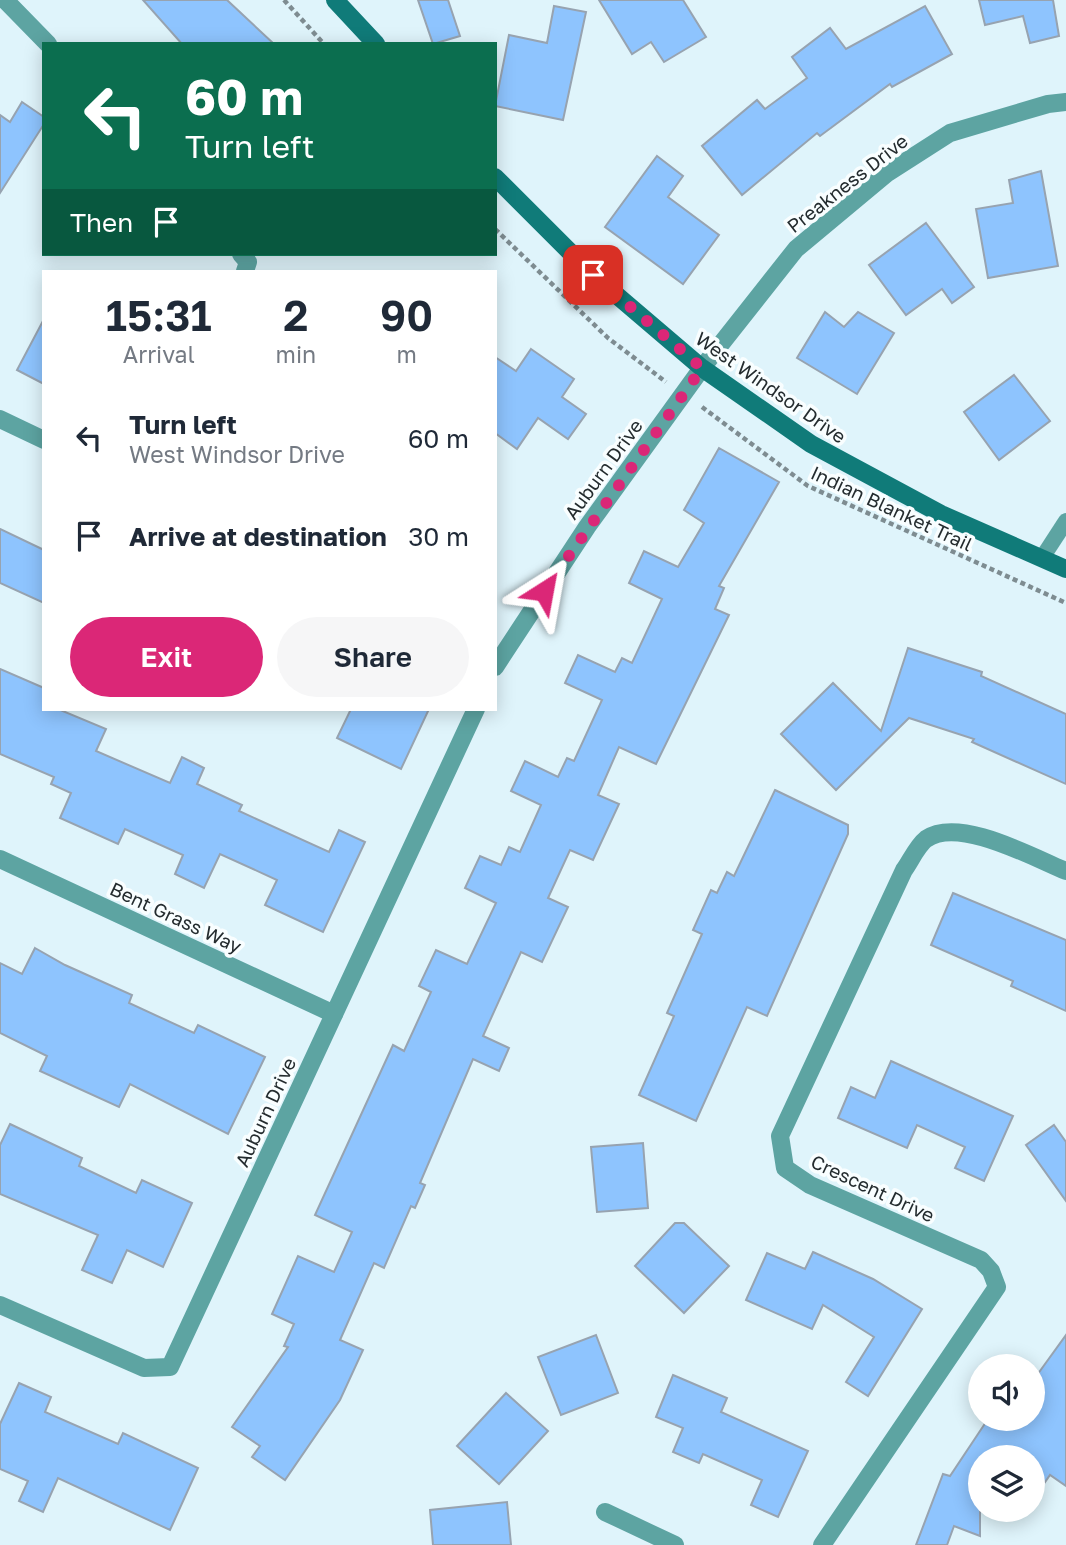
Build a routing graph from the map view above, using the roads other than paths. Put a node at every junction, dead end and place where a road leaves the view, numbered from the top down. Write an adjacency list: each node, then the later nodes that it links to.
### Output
1 (5, 0): 3 (street)
2 (335, 0): 4 (street)
3 (46, 42)
4 (374, 42)
5 (1066, 102): 7 (street, Preakness Drive)
6 (497, 179): 7 (street, West Windsor Drive)
7 (702, 368): 11 (street, West Windsor Drive); 13 (street, Auburn Drive)
8 (0, 419): 9 (street)
9 (42, 439)
10 (1066, 520): 11 (lane)
11 (1042, 558): 12 (street, West Windsor Drive)
12 (1066, 569)
13 (497, 657)
14 (475, 711): 17 (street, Auburn Drive)
15 (0, 859): 17 (street, Bent Grass Way)
16 (1066, 871): 21 (street, Crescent Drive)
17 (334, 1014): 18 (street, Auburn Drive)
18 (0, 1305)
19 (605, 1512): 20 (street)
20 (675, 1545)
21 (822, 1545)

